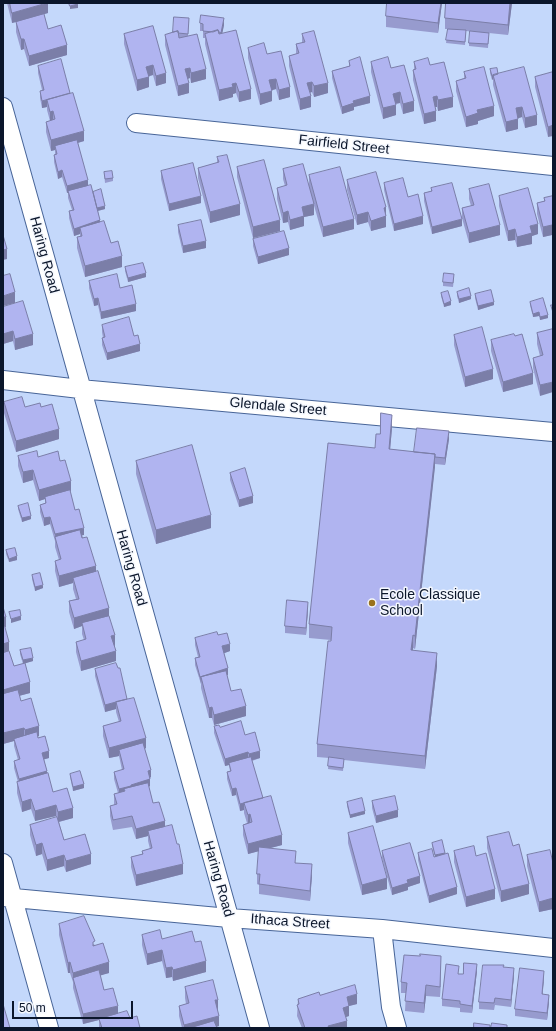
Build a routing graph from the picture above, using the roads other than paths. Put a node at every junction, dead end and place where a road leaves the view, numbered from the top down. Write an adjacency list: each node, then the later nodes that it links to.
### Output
1 (3, 107): 5 (street, Haring Road)
2 (136, 123): 3 (street, Fairfield Street)
3 (553, 166)
4 (3, 380): 5 (street, Glendale Street)
5 (80, 389): 6 (street, Glendale Street); 9 (street, Haring Road)
6 (553, 432)
7 (3, 863): 8 (street)
8 (8, 897): 9 (street, Ithaca Street); 12 (street)
9 (229, 918): 10 (street, Ithaca Street); 13 (street, Haring Road)
10 (382, 929): 11 (street, Ithaca Street); 14 (street)
11 (553, 948)
12 (49, 1028)
13 (260, 1028)
14 (397, 1028)

